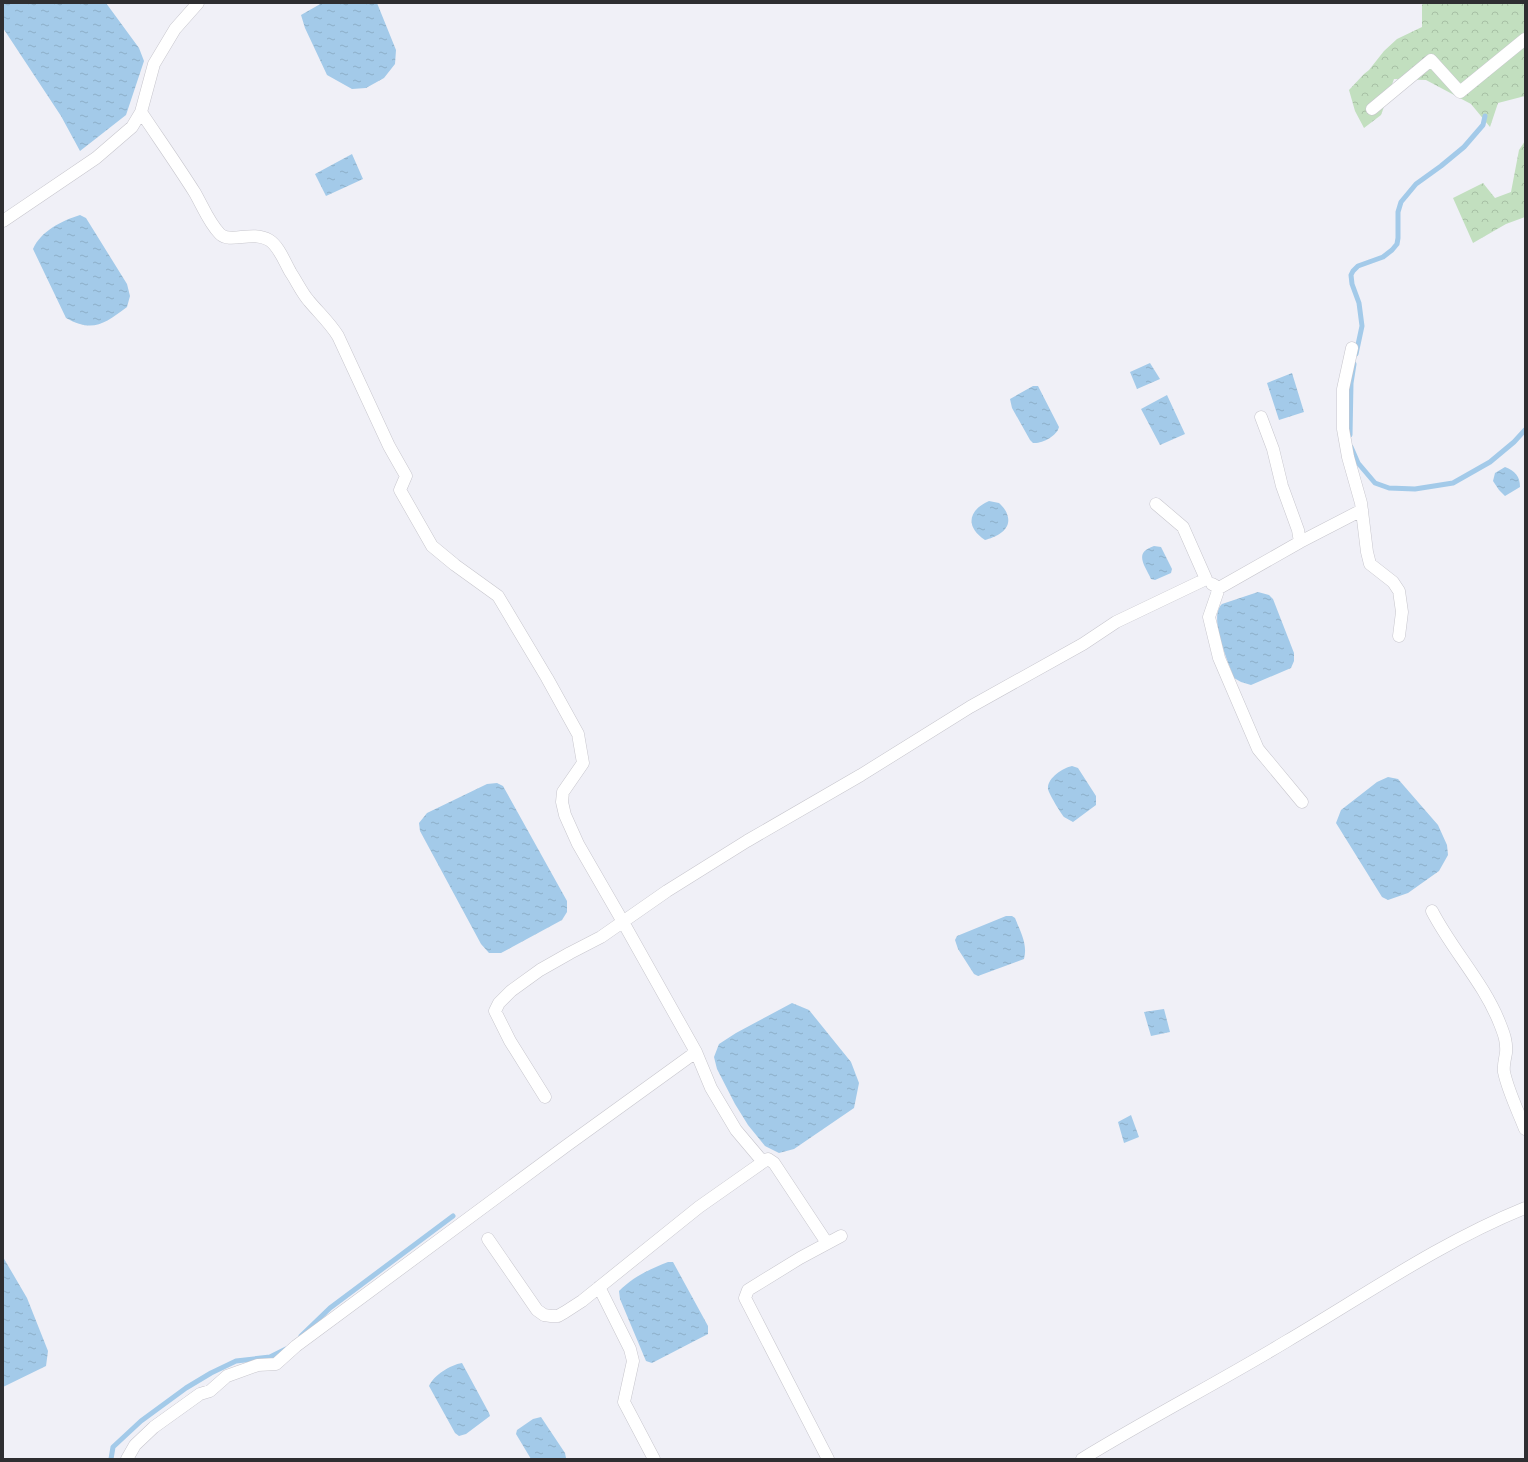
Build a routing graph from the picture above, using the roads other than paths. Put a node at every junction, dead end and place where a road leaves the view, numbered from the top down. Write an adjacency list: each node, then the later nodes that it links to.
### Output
1 (198, 3): 4 (street)
2 (1525, 39): 3 (street)
3 (1372, 109)
4 (141, 112): 5 (street); 16 (street)
5 (3, 221)
6 (1352, 348): 9 (street)
7 (1261, 418): 10 (street)
8 (1156, 504): 11 (street)
9 (1362, 510): 10 (street); 13 (street)
10 (1300, 542): 12 (street)
11 (1206, 579): 12 (street); 16 (street)
12 (1218, 588): 14 (street)
13 (1399, 636)
14 (1302, 802)
15 (1432, 911): 19 (street)
16 (623, 922): 17 (street); 18 (street)
17 (696, 1052): 20 (street); 26 (street)
18 (545, 1097)
19 (1525, 1129)
20 (763, 1162): 24 (street); 25 (street)
21 (1525, 1208): 29 (street)
22 (841, 1236): 24 (street)
23 (488, 1239): 25 (street)
24 (827, 1244): 28 (street)
25 (599, 1287): 27 (street)
26 (127, 1459)
27 (654, 1459)
28 (828, 1459)
29 (1082, 1459)

